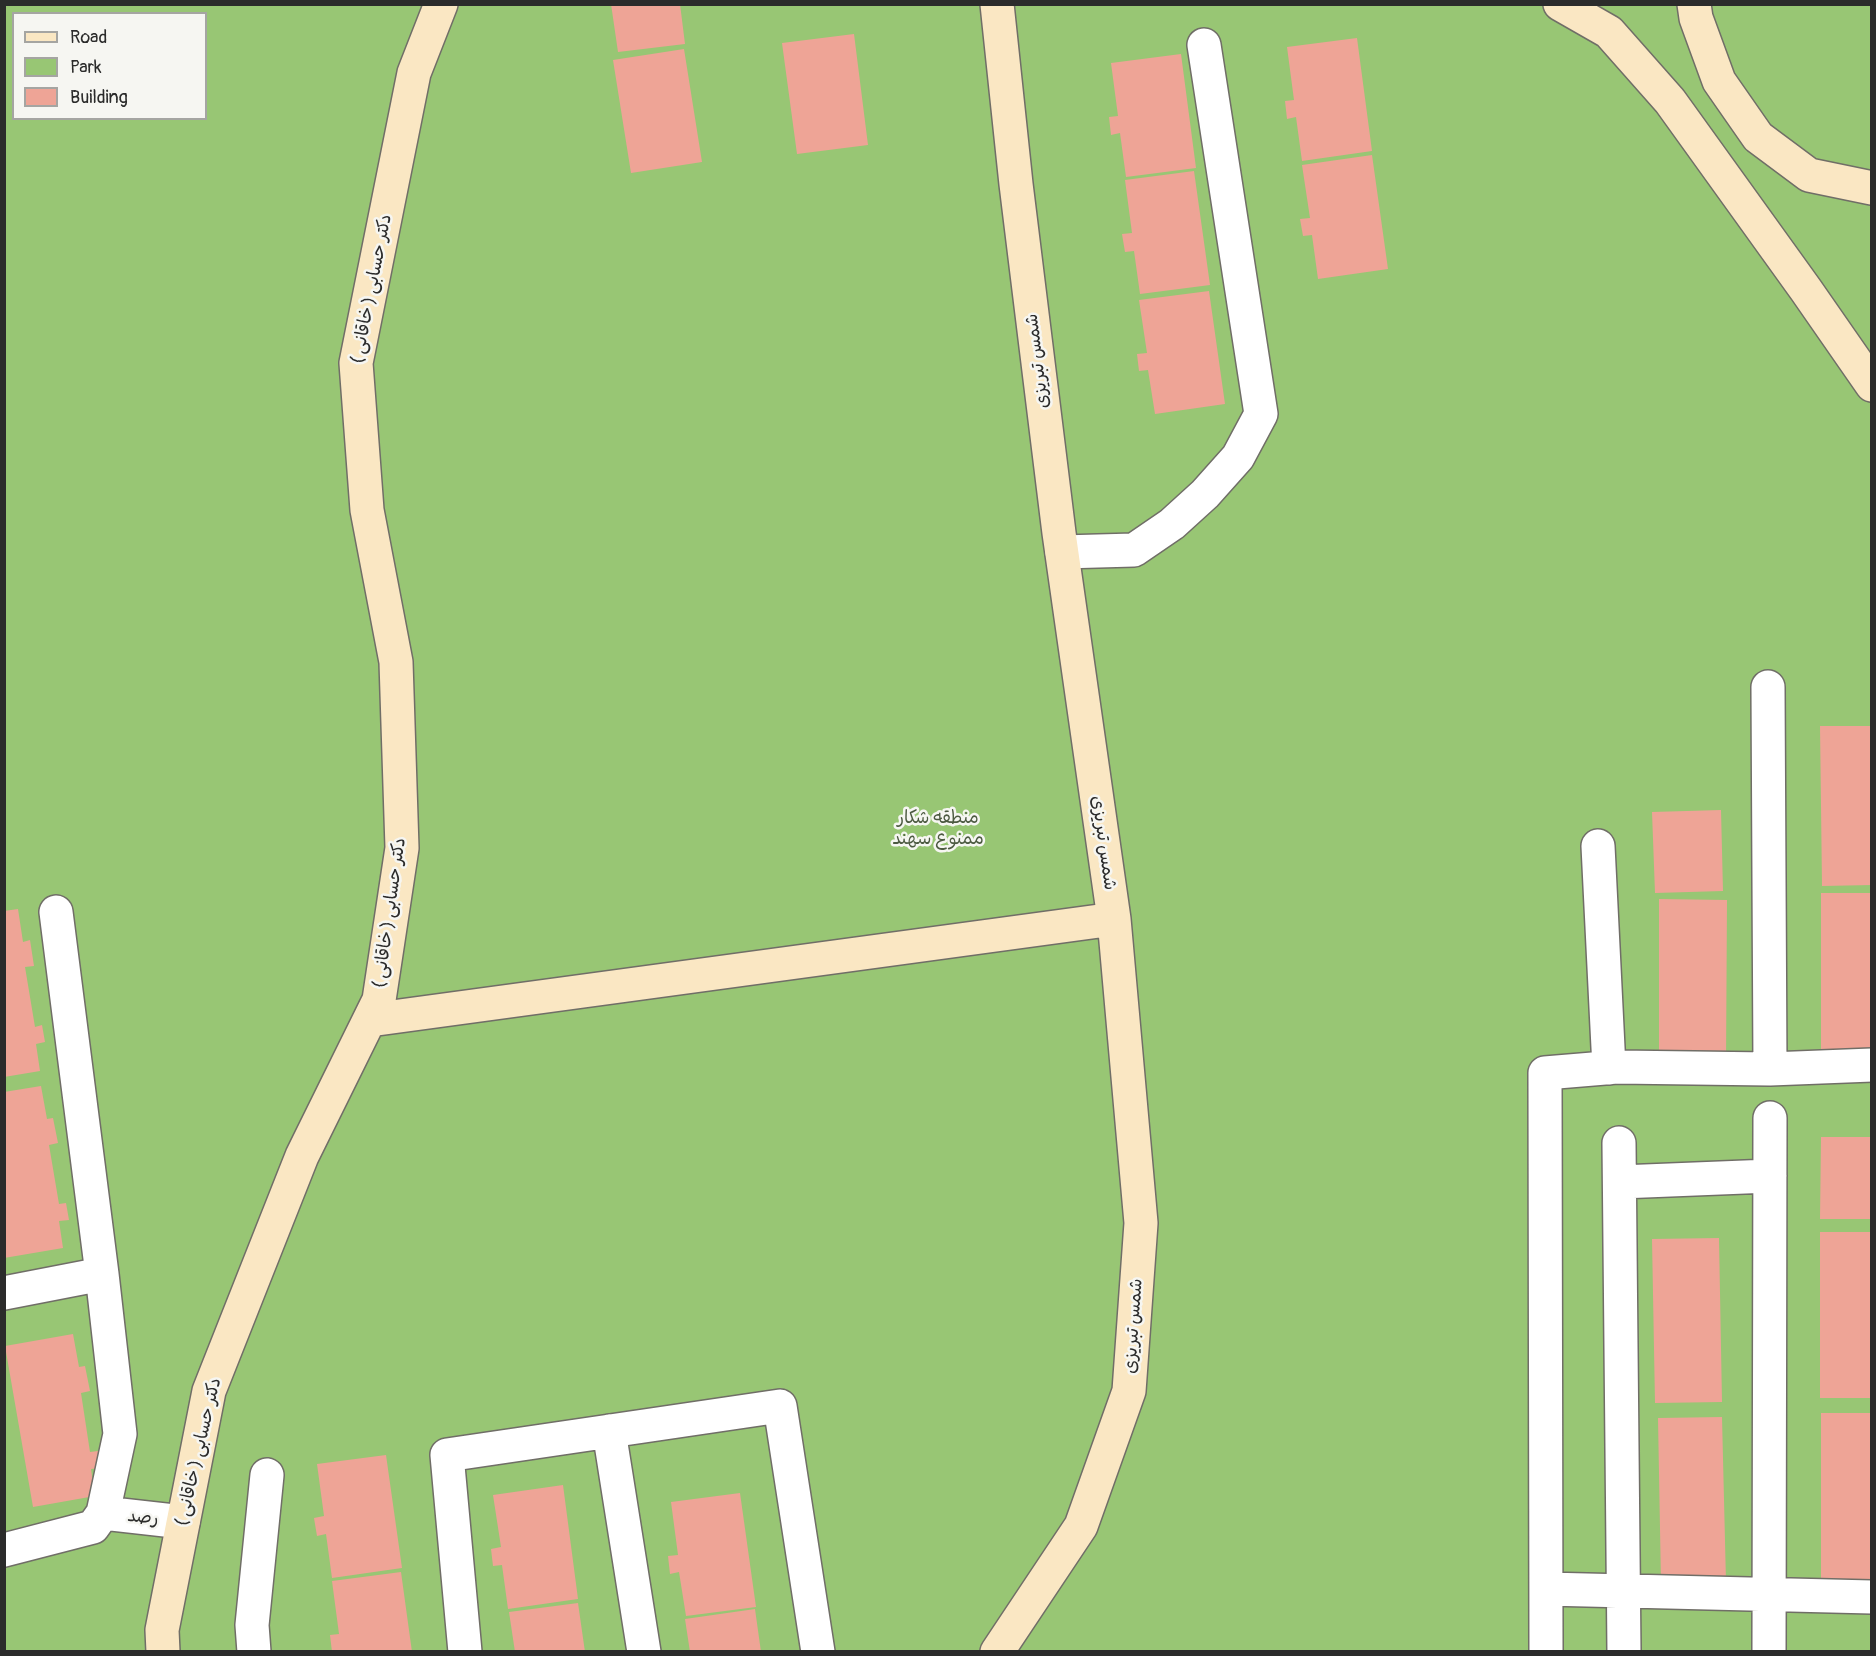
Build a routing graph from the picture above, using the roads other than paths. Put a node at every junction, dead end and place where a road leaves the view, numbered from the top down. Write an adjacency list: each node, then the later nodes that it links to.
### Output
1 (441, 4): 13 (street, دکتر حسابی ( خاقانی ))
2 (997, 4): 8 (street, شمس تبریزی)
3 (1560, 4): 7 (street)
4 (1694, 4): 6 (street)
5 (1204, 45): 8 (street)
6 (1872, 188)
7 (1872, 385)
8 (1062, 552): 12 (street, شمس تبریزی)
9 (1768, 687): 16 (street)
10 (1598, 846): 15 (street)
11 (56, 912): 21 (street)
12 (1114, 919): 13 (street); 37 (street, شمس تبریزی)
13 (370, 1020): 26 (street, دکتر حسابی ( خاقانی ))
14 (1872, 1065): 16 (street)
15 (1609, 1068): 16 (street); 28 (street)
16 (1770, 1069)
17 (1770, 1118): 19 (street)
18 (1619, 1143): 20 (street)
19 (1770, 1176): 20 (street); 30 (street)
20 (1620, 1182): 29 (street)
21 (102, 1274): 22 (street); 25 (street)
22 (4, 1293)
23 (609, 1431): 34 (street); 35 (street); 36 (street)
24 (267, 1475): 33 (street)
25 (103, 1514): 26 (street, رصد); 27 (street)
26 (183, 1522): 32 (street, دکتر حسابی ( خاقانی ))
27 (4, 1550)
28 (1546, 1589): 29 (street); 38 (street)
29 (1624, 1591): 30 (street); 39 (street)
30 (1769, 1595): 31 (street); 40 (street)
31 (1872, 1597)
32 (163, 1652)
33 (254, 1652)
34 (465, 1652)
35 (644, 1652)
36 (818, 1652)
37 (998, 1652)
38 (1546, 1652)
39 (1624, 1652)
40 (1769, 1652)

